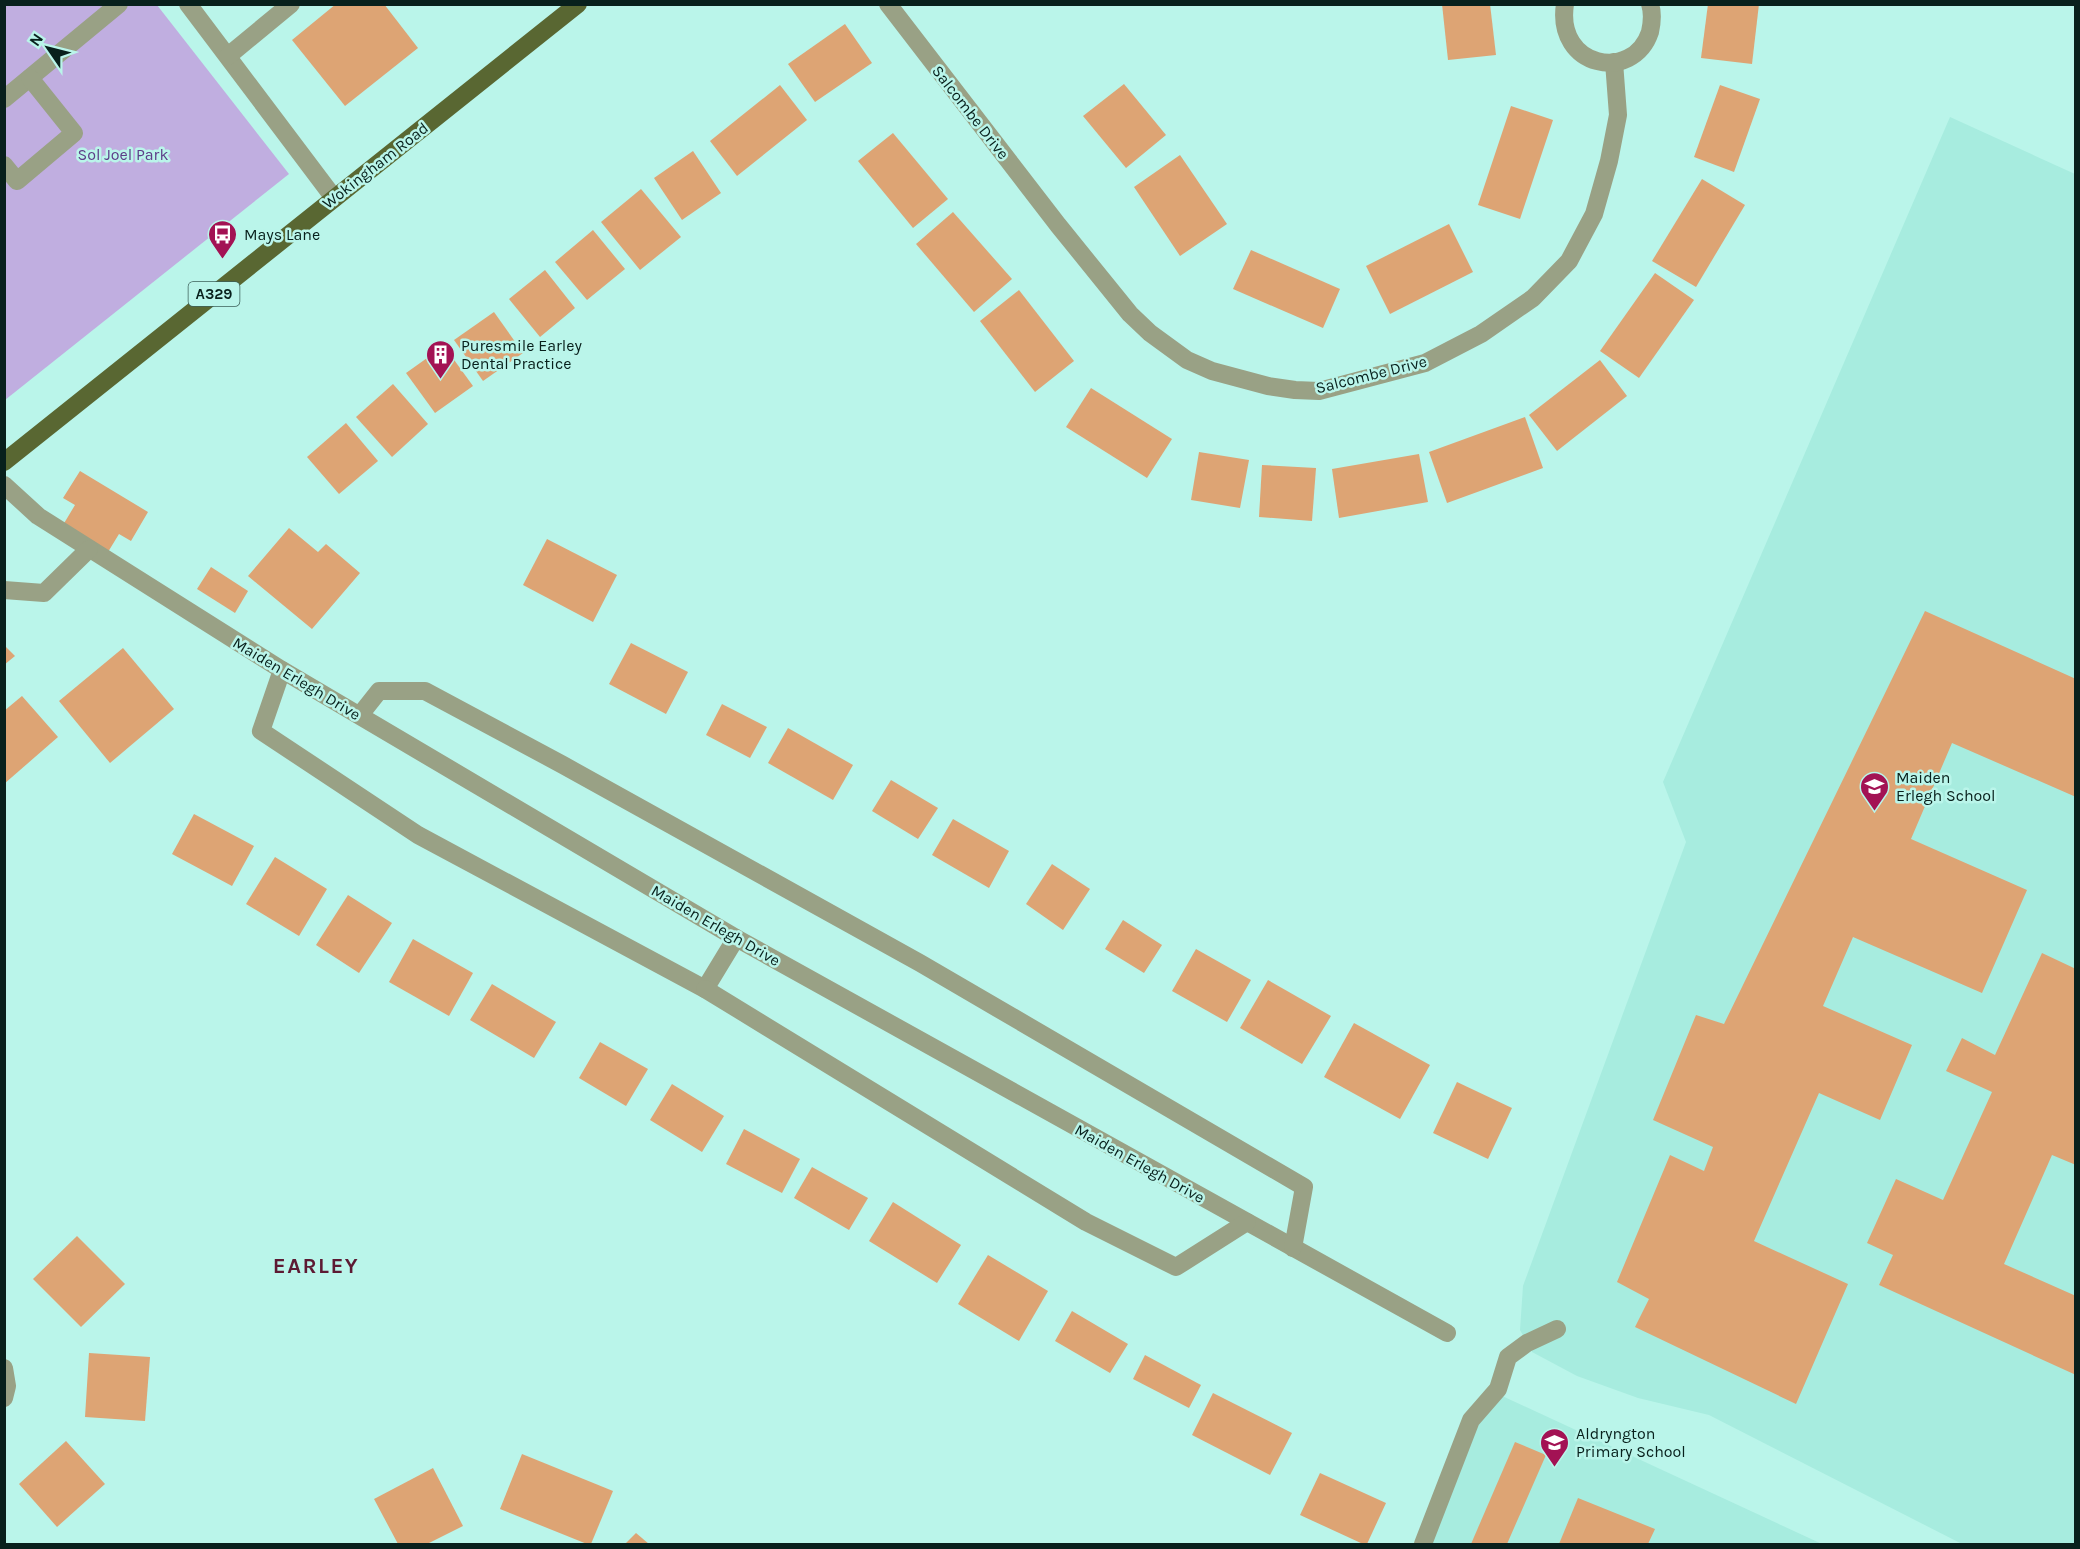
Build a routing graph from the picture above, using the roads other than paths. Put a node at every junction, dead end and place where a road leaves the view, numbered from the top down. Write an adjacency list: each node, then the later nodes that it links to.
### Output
1 (119, 4): 10 (street)
2 (188, 4): 8 (street)
3 (291, 4): 8 (street)
4 (578, 4): 13 (main road, Wokingham Road / A329)
5 (888, 4): 9 (street, Salcombe Drive)
6 (1565, 4): 9 (street)
7 (1650, 4): 9 (street)
8 (228, 56): 13 (street)
9 (1614, 62)
10 (30, 78): 11 (street); 12 (street)
11 (4, 99)
12 (4, 165)
13 (334, 198): 14 (main road, Wokingham Road / A329)
14 (4, 462)
15 (4, 485): 16 (street, Maiden Erlegh Drive)
16 (89, 549): 17 (street); 18 (street, Maiden Erlegh Drive)
17 (4, 590)
18 (282, 670): 19 (street, Maiden Erlegh Drive); 21 (street)
19 (360, 716): 20 (street, Maiden Erlegh Drive); 23 (street)
20 (736, 938): 21 (street); 22 (street, Maiden Erlegh Drive)
21 (705, 989): 22 (street)
22 (1247, 1222): 23 (street, Maiden Erlegh Drive)
23 (1293, 1248): 25 (street, Maiden Erlegh Drive)
24 (1557, 1329): 28 (street)
25 (1447, 1334)
26 (4, 1368): 27 (street)
27 (4, 1398)
28 (1423, 1545)

